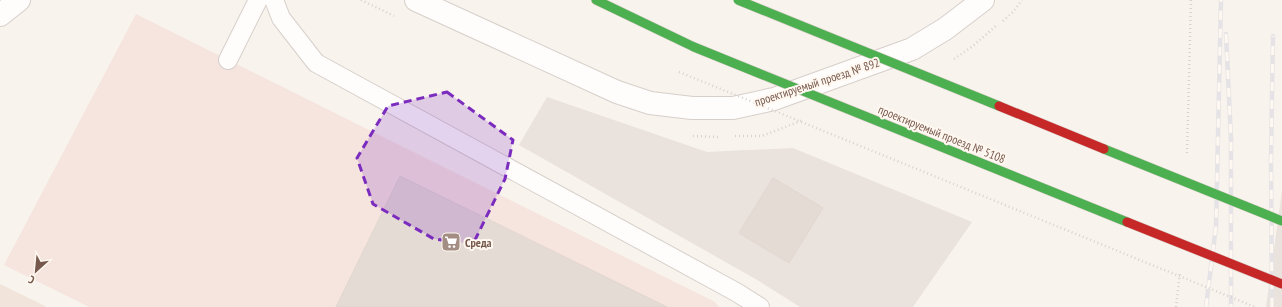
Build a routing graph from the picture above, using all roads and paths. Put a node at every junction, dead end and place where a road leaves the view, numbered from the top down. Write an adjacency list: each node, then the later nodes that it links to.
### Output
1 (19, 0): 8 (street)
2 (258, 0): 9 (lane)
3 (274, 0): 13 (lane)
4 (416, 0): 7 (street, проектируемый проезд № 892)
5 (596, 0): 12 (main road, проектируемый проезд № 5108, bridge)
6 (738, 0): 11 (main road, bridge)
7 (983, 0)
8 (0, 15)
9 (228, 60)
10 (679, 72): 14 (path, bridge)
11 (1282, 220)
12 (1282, 284)
13 (760, 307)
14 (1255, 307)

